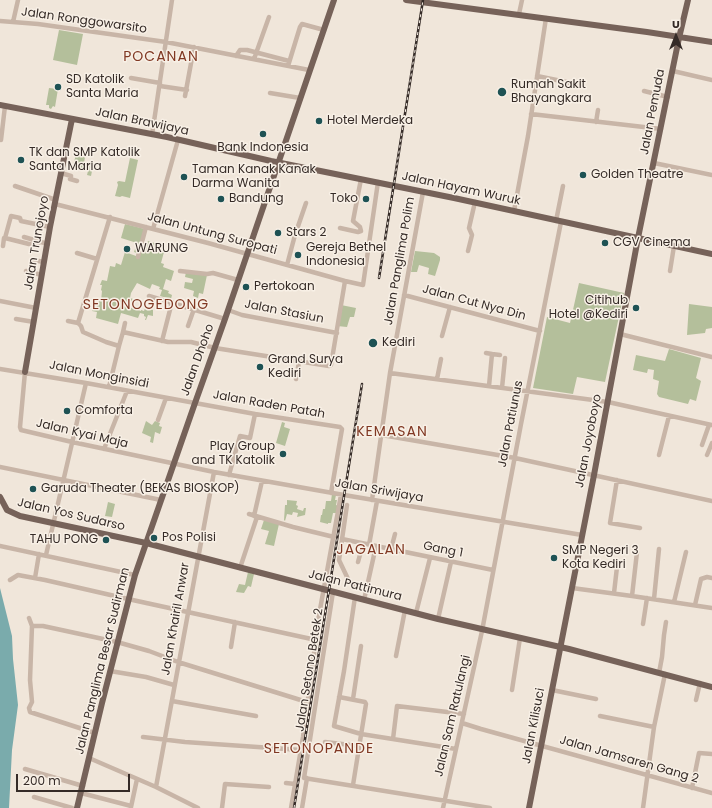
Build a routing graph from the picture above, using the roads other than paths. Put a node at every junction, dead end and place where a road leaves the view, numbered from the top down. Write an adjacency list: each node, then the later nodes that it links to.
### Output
1 (18, 0): 12 (street)
2 (172, 0): 15 (street)
3 (334, 0): 13 (main road, Jalan Dhoho)
4 (406, 0): 7 (main road)
5 (522, 0): 8 (street)
6 (688, 0): 14 (main road, Jalan Pemuda)
7 (437, 2): 8 (main road)
8 (519, 14): 10 (main road)
9 (269, 18): 18 (street)
10 (546, 18): 14 (main road); 24 (street)
11 (0, 22): 12 (street, Jalan Ronggowarsito)
12 (13, 22): 15 (street, Jalan Ronggowarsito)
13 (324, 30): 21 (street); 22 (main road, Jalan Dhoho)
14 (679, 38): 16 (main road); 23 (main road, Jalan Pemuda)
15 (166, 42): 17 (street, Jalan Ronggowarsito); 28 (street)
16 (712, 42)
17 (194, 47): 19 (street, Jalan Ronggowarsito); 29 (street)
18 (256, 52): 19 (street); 20 (street); 21 (street)
19 (236, 56): 20 (street, Jalan Ronggowarsito)
20 (254, 59): 21 (street, Jalan Ronggowarsito)
21 (288, 63): 22 (street)
22 (309, 70): 34 (main road, Jalan Dhoho)
23 (673, 71): 26 (street); 33 (main road, Jalan Pemuda)
24 (537, 76): 27 (street); 37 (street)
25 (132, 78): 28 (street)
26 (712, 80)
27 (576, 84)
28 (160, 85): 29 (street); 41 (street)
29 (187, 90): 32 (street)
30 (644, 91): 33 (street)
31 (270, 94): 34 (street)
32 (186, 96)
33 (668, 97): 40 (main road, Jalan Pemuda)
34 (300, 98): 44 (main road, Jalan Dhoho)
35 (3, 106): 38 (main road, Jalan Brawijaya); 42 (street)
36 (598, 110): 39 (street)
37 (531, 114): 39 (street); 57 (street)
38 (72, 119): 41 (main road, Jalan Brawijaya); 46 (main road, Jalan Trunojoyo)
39 (596, 122): 40 (street)
40 (661, 129): 45 (main road, Jalan Pemuda)
41 (152, 134): 43 (main road, Jalan Brawijaya)
42 (1, 140)
43 (178, 140): 44 (main road, Jalan Brawijaya); 62 (street)
44 (278, 162): 48 (main road, Jalan Hayam Wuruk); 73 (main road, Jalan Dhoho)
45 (654, 163): 47 (street); 66 (main road, Jalan Pemuda)
46 (61, 173): 49 (street); 54 (main road, Jalan Trunojoyo)
47 (712, 175)
48 (361, 179): 50 (main road, Jalan Hayam Wuruk); 63 (street)
49 (77, 181)
50 (378, 182): 53 (main road, Jalan Hayam Wuruk); 85 (street, Jalan Untung Suropati)
51 (15, 186): 54 (street, Jalan Untung Suropati)
52 (563, 186): 59 (street, Jalan Patiunus)
53 (423, 192): 55 (main road, Jalan Hayam Wuruk); 87 (street, Jalan Panglima Polim)
54 (56, 202): 58 (street, Jalan Untung Suropati); 60 (main road, Jalan Trunojoyo)
55 (475, 202): 57 (main road, Jalan Hayam Wuruk); 71 (street)
56 (306, 203): 79 (street)
57 (514, 211): 59 (main road, Jalan Hayam Wuruk)
58 (110, 217): 61 (street, Jalan Untung Suropati); 76 (street)
59 (559, 221): 66 (main road, Jalan Hayam Wuruk); 101 (street, Jalan Patiunus)
60 (50, 227): 65 (street); 68 (main road, Jalan Trunojoyo)
61 (146, 227): 62 (street, Jalan Untung Suropati); 75 (street)
62 (153, 228): 73 (street, Jalan Untung Suropati)
63 (340, 228)
64 (24, 237): 67 (street)
65 (3, 238): 67 (street); 69 (street)
66 (638, 238): 70 (main road, Jalan Hayam Wuruk); 104 (main road, Jalan Joyoboyo)
67 (39, 242): 68 (street)
68 (48, 244): 78 (main road, Jalan Trunojoyo)
69 (3, 246)
70 (674, 246): 74 (main road, Jalan Hayam Wuruk); 81 (street)
71 (468, 252)
72 (77, 253): 76 (street)
73 (248, 254): 79 (street, Jalan Untung Suropati); 84 (main road, Jalan Dhoho)
74 (712, 254)
75 (138, 257)
76 (97, 259): 98 (street)
77 (33, 260): 78 (street)
78 (44, 262): 83 (main road, Jalan Trunojoyo)
79 (287, 265): 85 (street, Jalan Untung Suropati)
80 (180, 271): 84 (street)
81 (670, 271)
82 (26, 272): 83 (street)
83 (42, 275): 91 (main road, Jalan Trunojoyo)
84 (238, 280): 93 (main road, Jalan Dhoho)
85 (345, 281): 103 (street)
86 (149, 296): 89 (street)
87 (404, 296): 90 (street, Jalan Cut Nya Din); 118 (street, Jalan Panglima Polim)
88 (0, 301): 91 (street)
89 (172, 302): 92 (street); 106 (street)
90 (450, 306): 101 (street, Jalan Cut Nya Din); 105 (street)
91 (36, 308): 97 (main road, Jalan Trunojoyo)
92 (194, 309): 95 (street); 100 (street)
93 (228, 310): 95 (main road, Jalan Dhoho); 103 (street, Jalan Stasiun)
94 (16, 319): 97 (street)
95 (225, 319): 108 (main road, Jalan Dhoho)
96 (68, 321): 98 (street)
97 (34, 322): 117 (main road, Jalan Trunojoyo)
98 (78, 323): 107 (street)
99 (125, 323): 102 (street)
100 (188, 326)
101 (540, 330): 126 (street, Jalan Patiunus)
102 (123, 332): 106 (street); 107 (street)
103 (337, 333): 115 (street)
104 (620, 334): 112 (street); 129 (main road, Jalan Joyoboyo)
105 (442, 336)
106 (162, 341): 108 (street)
107 (119, 346): 123 (street)
108 (215, 348): 115 (street); 128 (main road, Jalan Dhoho)
109 (486, 353): 110 (street)
110 (492, 354): 111 (street); 122 (street)
111 (500, 355)
112 (712, 357)
113 (505, 358): 124 (street)
114 (441, 359): 120 (street)
115 (299, 362): 119 (street)
116 (0, 368): 117 (street, Jalan Monginsidi)
117 (25, 372): 121 (street, Jalan Monginsidi); 135 (street, Jalan Kyai Maja)
118 (390, 374): 120 (street); 134 (street, Jalan Panglima Polim)
119 (296, 379)
120 (437, 379): 122 (street)
121 (86, 383): 123 (street, Jalan Monginsidi); 135 (street)
122 (489, 386): 124 (street)
123 (109, 387): 125 (street, Jalan Monginsidi)
124 (502, 388): 126 (street)
125 (127, 391): 127 (street, Jalan Monginsidi); 138 (street)
126 (528, 392): 129 (street); 141 (street, Jalan Patiunus)
127 (166, 398): 128 (street, Jalan Monginsidi); 132 (street)
128 (195, 402): 130 (street, Jalan Raden Patah); 142 (main road, Jalan Dhoho)
129 (608, 402): 131 (street); 146 (main road, Jalan Joyoboyo)
130 (256, 414): 145 (street); 150 (street, Jalan Raden Patah)
131 (668, 416): 133 (street); 139 (street)
132 (158, 420)
133 (711, 425): 137 (street)
134 (382, 435): 141 (street); 154 (street, Jalan Panglima Polim)
135 (72, 442): 138 (street, Jalan Kyai Maja); 147 (street)
136 (712, 443): 140 (street)
137 (702, 445)
138 (104, 449): 142 (street, Jalan Kyai Maja)
139 (659, 455)
140 (707, 455)
141 (515, 458): 146 (street); 159 (street, Jalan Patiunus)
142 (173, 464): 144 (street, Jalan Sriwijaya); 153 (main road, Jalan Dhoho)
143 (0, 467): 147 (street)
144 (214, 472): 145 (street, Jalan Sriwijaya); 177 (street, Jalan Khairil Anwar)
145 (229, 475): 149 (street, Jalan Sriwijaya)
146 (594, 475): 148 (street); 163 (main road, Jalan Joyoboyo)
147 (63, 480): 153 (street); 160 (street)
148 (617, 480): 156 (street); 161 (street)
149 (262, 481): 150 (street, Jalan Sriwijaya); 158 (street)
150 (332, 493): 151 (street, Jalan Sriwijaya)
151 (341, 495): 154 (street, Jalan Sriwijaya); 164 (street)
152 (0, 497): 160 (main road, Jalan Yos Sudarso)
153 (161, 500): 166 (main road, Jalan Dhoho)
154 (372, 500): 155 (street, Jalan Sriwijaya)
155 (378, 501): 159 (street, Jalan Sriwijaya); 168 (street)
156 (712, 501)
157 (347, 505): 165 (street)
158 (253, 516): 164 (street); 182 (street)
159 (502, 522): 163 (street, Jalan Sriwijaya); 183 (street, Jalan Patiunus)
160 (53, 523): 166 (main road, Jalan Yos Sudarso); 176 (street)
161 (640, 528)
162 (394, 534): 172 (street)
163 (582, 535): 189 (main road, Jalan Joyoboyo)
164 (334, 537): 190 (street)
165 (342, 539): 167 (street, Gang 1); 188 (street)
166 (146, 543): 177 (main road, Jalan Pattimura); 184 (main road, Jalan Panglima Besar Sudirman)
167 (363, 544): 168 (street, Gang 1); 179 (street)
168 (370, 545): 170 (street, Gang 1)
169 (0, 546): 175 (street)
170 (376, 546): 172 (street, Gang 1); 198 (street)
171 (659, 549): 197 (street)
172 (391, 550): 178 (street, Gang 1)
173 (637, 552): 193 (street)
174 (686, 552): 199 (street)
175 (39, 554): 176 (street); 185 (street)
176 (46, 555): 184 (street)
177 (198, 556): 182 (main road, Jalan Pattimura); 203 (street, Jalan Khairil Anwar)
178 (430, 558): 180 (street, Gang 1); 204 (street)
179 (358, 562)
180 (451, 562): 183 (street, Gang 1); 206 (street)
181 (617, 567): 192 (street)
182 (240, 568): 190 (main road, Jalan Pattimura)
183 (493, 570): 211 (street, Jalan Patiunus)
184 (135, 575): 196 (main road, Jalan Panglima Besar Sudirman)
185 (35, 578): 187 (street); 196 (street)
186 (712, 578): 200 (street)
187 (10, 580)
188 (353, 586)
189 (572, 588): 192 (street); 217 (main road, Jalan Joyoboyo)
190 (324, 590): 191 (main road, Jalan Pattimura); 213 (street)
191 (333, 592): 194 (main road, Jalan Pattimura); 252 (street, Jalan Setono Betek 2)
192 (614, 593): 193 (street)
193 (632, 596): 195 (street)
194 (355, 597): 198 (main road, Jalan Pattimura); 227 (street)
195 (647, 598): 197 (street); 209 (street)
196 (128, 599): 203 (street); 214 (main road, Jalan Panglima Besar Sudirman)
197 (654, 599): 199 (street)
198 (364, 600): 202 (main road, Jalan Pattimura)
199 (674, 602): 200 (street)
200 (695, 605): 201 (street)
201 (712, 608)
202 (406, 610): 204 (main road, Jalan Pattimura); 218 (street)
203 (188, 612): 207 (street); 219 (street, Jalan Khairil Anwar)
204 (416, 613): 206 (main road, Jalan Pattimura)
205 (29, 618): 210 (street)
206 (438, 619): 211 (main road, Jalan Pattimura)
207 (235, 622): 213 (street); 216 (street)
208 (666, 622): 221 (street)
209 (643, 624)
210 (32, 626): 214 (street); 238 (street)
211 (482, 629): 212 (main road, Jalan Pattimura); 233 (street, Jalan Sam Ratulangi)
212 (520, 638): 217 (main road, Jalan Pattimura); 225 (street)
213 (316, 640): 232 (street)
214 (117, 642): 219 (street); 220 (main road, Jalan Panglima Besar Sudirman)
215 (361, 646): 228 (street)
216 (231, 647)
217 (560, 647): 221 (main road, Jalan Pattimura); 226 (main road, Jalan Kilisuci)
218 (396, 656)
219 (178, 662): 223 (street, Jalan Khairil Anwar); 232 (street)
220 (110, 671): 223 (street); 238 (main road, Jalan Panglima Besar Sudirman)
221 (662, 673): 222 (main road, Jalan Pattimura); 237 (street)
222 (700, 683): 224 (main road, Jalan Pattimura); 230 (street)
223 (174, 685): 231 (street, Jalan Khairil Anwar)
224 (712, 687)
225 (512, 690)
226 (552, 690): 229 (street); 245 (main road, Jalan Kilisuci)
227 (339, 697): 228 (street); 239 (street)
228 (353, 699): 239 (street)
229 (596, 699)
230 (696, 700)
231 (172, 701): 234 (street); 242 (street, Jalan Khairil Anwar)
232 (307, 702): 247 (street)
233 (464, 714): 236 (street, Jalan Sam Ratulangi); 241 (street)
234 (256, 716)
235 (600, 716): 237 (street)
236 (462, 723): 245 (street, Jalan Jamsaren Gang 2); 246 (street, Jalan Sam Ratulangi)
237 (654, 727): 251 (street)
238 (95, 733): 249 (main road, Jalan Panglima Besar Sudirman)
239 (361, 734): 241 (street); 244 (street)
240 (143, 737): 242 (street)
241 (393, 739): 246 (street)
242 (165, 740): 247 (street); 259 (street, Jalan Khairil Anwar)
243 (325, 742): 244 (street)
244 (360, 746): 256 (street)
245 (541, 746): 251 (street, Jalan Jamsaren Gang 2); 276 (main road, Jalan Kilisuci)
246 (456, 749): 264 (street, Jalan Sam Ratulangi)
247 (301, 750): 255 (street)
248 (712, 754): 260 (street)
249 (90, 758): 253 (street); 257 (main road, Jalan Panglima Besar Sudirman)
250 (25, 769): 257 (street)
251 (648, 776): 260 (street, Jalan Jamsaren Gang 2); 277 (street)
252 (307, 778): 256 (street); 273 (street)
253 (137, 779): 259 (street); 266 (street)
254 (286, 783): 255 (street)
255 (296, 784): 272 (street)
256 (353, 785): 264 (street)
257 (83, 786): 261 (main road, Jalan Panglima Besar Sudirman)
258 (269, 787): 271 (street)
259 (156, 788): 270 (street)
260 (692, 788): 262 (street, Jalan Jamsaren Gang 2)
261 (81, 793): 266 (street); 269 (main road, Jalan Panglima Besar Sudirman)
262 (712, 793)
263 (34, 797): 265 (street)
264 (444, 801): 274 (street, Jalan Sam Ratulangi); 275 (street)
265 (49, 802): 267 (street); 268 (street)
266 (131, 807)
267 (48, 808)
268 (72, 808)
269 (77, 808)
270 (198, 808)
271 (222, 808)
272 (291, 808)
273 (302, 808)
274 (443, 808)
275 (490, 808)
276 (529, 808)
277 (643, 808)

